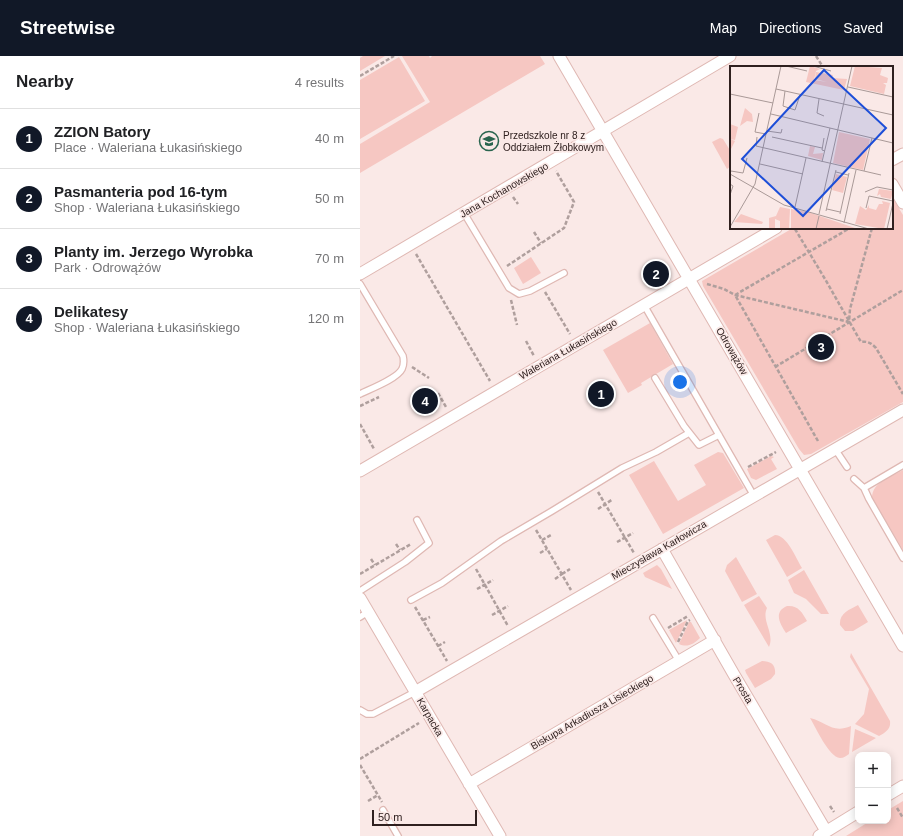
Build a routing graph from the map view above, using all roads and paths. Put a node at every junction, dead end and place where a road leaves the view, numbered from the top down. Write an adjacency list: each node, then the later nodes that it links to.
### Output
1 (394, 56): 6 (path)
2 (559, 56): 7 (street, Odrowążów)
3 (730, 56): 7 (street, Jana Kochanowskiego)
4 (816, 56): 5 (path)
5 (822, 66)
6 (360, 76)
7 (603, 131): 15 (street, Jana Kochanowskiego); 27 (street, Odrowążów)
8 (903, 154): 9 (street)
9 (893, 159)
10 (556, 172): 21 (path)
11 (893, 186): 13 (street)
12 (514, 196): 14 (path)
13 (903, 203)
14 (518, 204)
15 (464, 213): 24 (lane); 26 (street, Jana Kochanowskiego)
16 (774, 229): 27 (street, Waleriana Łukasińskiego)
17 (795, 229): 22 (path)
18 (848, 229): 22 (path)
19 (872, 229): 34 (path)
20 (534, 232): 21 (path)
21 (541, 243): 24 (path)
22 (808, 252): 31 (path); 34 (path)
23 (416, 254): 42 (path)
24 (499, 271): 25 (lane)
25 (564, 273)
26 (360, 274)
27 (689, 278): 33 (street, Waleriana Łukasińskiego); 57 (street, Odrowążów)
28 (360, 284): 44 (lane)
29 (707, 284): 31 (path)
30 (903, 290): 34 (path)
31 (735, 296): 34 (path); 39 (path)
32 (512, 297): 35 (path)
33 (644, 305): 50 (lane); 58 (street, Waleriana Łukasińskiego)
34 (849, 322): 39 (path); 45 (path)
35 (517, 325)
36 (526, 341): 37 (path)
37 (534, 356)
38 (409, 365): 40 (path)
39 (775, 367): 51 (path)
40 (429, 378)
41 (655, 378): 49 (lane)
42 (490, 381)
43 (438, 393): 46 (path)
44 (360, 394)
45 (903, 394)
46 (446, 407)
47 (903, 410): 53 (street, Mieczysława Karłowicza)
48 (360, 424): 52 (path)
49 (689, 433): 50 (lane); 61 (lane)
50 (719, 435): 59 (lane)
51 (818, 440)
52 (374, 449)
53 (836, 449): 56 (lane); 57 (street, Mieczysława Karłowicza)
54 (776, 452): 59 (path)
55 (903, 465): 62 (lane)
56 (847, 467)
57 (800, 469): 63 (street, Mieczysława Karłowicza); 111 (street, Odrowążów)
58 (360, 471)
59 (740, 472): 63 (lane)
60 (854, 479): 62 (lane)
61 (594, 485): 65 (path); 68 (lane)
62 (864, 488): 81 (lane)
63 (754, 496): 77 (street, Mieczysława Karłowicza)
64 (613, 500): 65 (path)
65 (606, 504): 66 (path); 71 (path)
66 (598, 509)
67 (417, 520): 93 (lane)
68 (532, 523): 72 (path); 83 (lane)
69 (633, 533): 71 (path)
70 (550, 536): 72 (path)
71 (625, 538): 73 (path); 80 (path)
72 (542, 540): 76 (path)
73 (617, 542)
74 (412, 543): 78 (path)
75 (396, 544): 78 (path)
76 (547, 549): 79 (path); 87 (path)
77 (662, 549): 107 (street, Prosta); 114 (street, Mieczysława Karłowicza)
78 (400, 550): 84 (path)
79 (540, 553)
80 (634, 554)
81 (903, 558)
82 (371, 559): 84 (path)
83 (471, 561): 90 (path); 95 (lane)
84 (375, 565): 86 (path)
85 (570, 569): 87 (path)
86 (360, 574)
87 (562, 574): 88 (path); 92 (path)
88 (554, 579)
89 (493, 580): 90 (path)
90 (485, 585): 91 (path); 97 (path)
91 (477, 589)
92 (571, 590)
93 (360, 591)
94 (360, 598): 98 (street, Karpacka)
95 (411, 600): 104 (path)
96 (508, 606): 97 (path)
97 (500, 610): 99 (path); 105 (path)
98 (364, 614): 114 (street, Karpacka)
99 (492, 615)
100 (690, 615): 106 (path)
101 (430, 617): 104 (path)
102 (653, 618): 113 (lane)
103 (692, 619): 110 (path)
104 (424, 620): 109 (path)
105 (508, 626)
106 (669, 634)
107 (715, 640): 113 (street, Biskupa Arkadiusza Lisieckiego); 130 (street, Prosta)
108 (445, 642): 109 (path)
109 (438, 646): 112 (path)
110 (676, 646)
111 (903, 646)
112 (447, 662)
113 (679, 662): 119 (street, Biskupa Arkadiusza Lisieckiego)
114 (415, 692): 115 (lane); 119 (street, Karpacka)
115 (360, 710)
116 (419, 723): 117 (path)
117 (360, 759)
118 (360, 765): 122 (path)
119 (469, 784): 132 (street, Karpacka)
120 (903, 786): 121 (street)
121 (891, 793)
122 (378, 795): 123 (path); 126 (path)
123 (368, 801)
124 (830, 806): 128 (path)
125 (897, 808): 129 (path)
126 (383, 810): 131 (lane)
127 (855, 814): 130 (street)
128 (836, 816)
129 (903, 818)
130 (823, 834)
131 (398, 836)
132 (500, 836)

